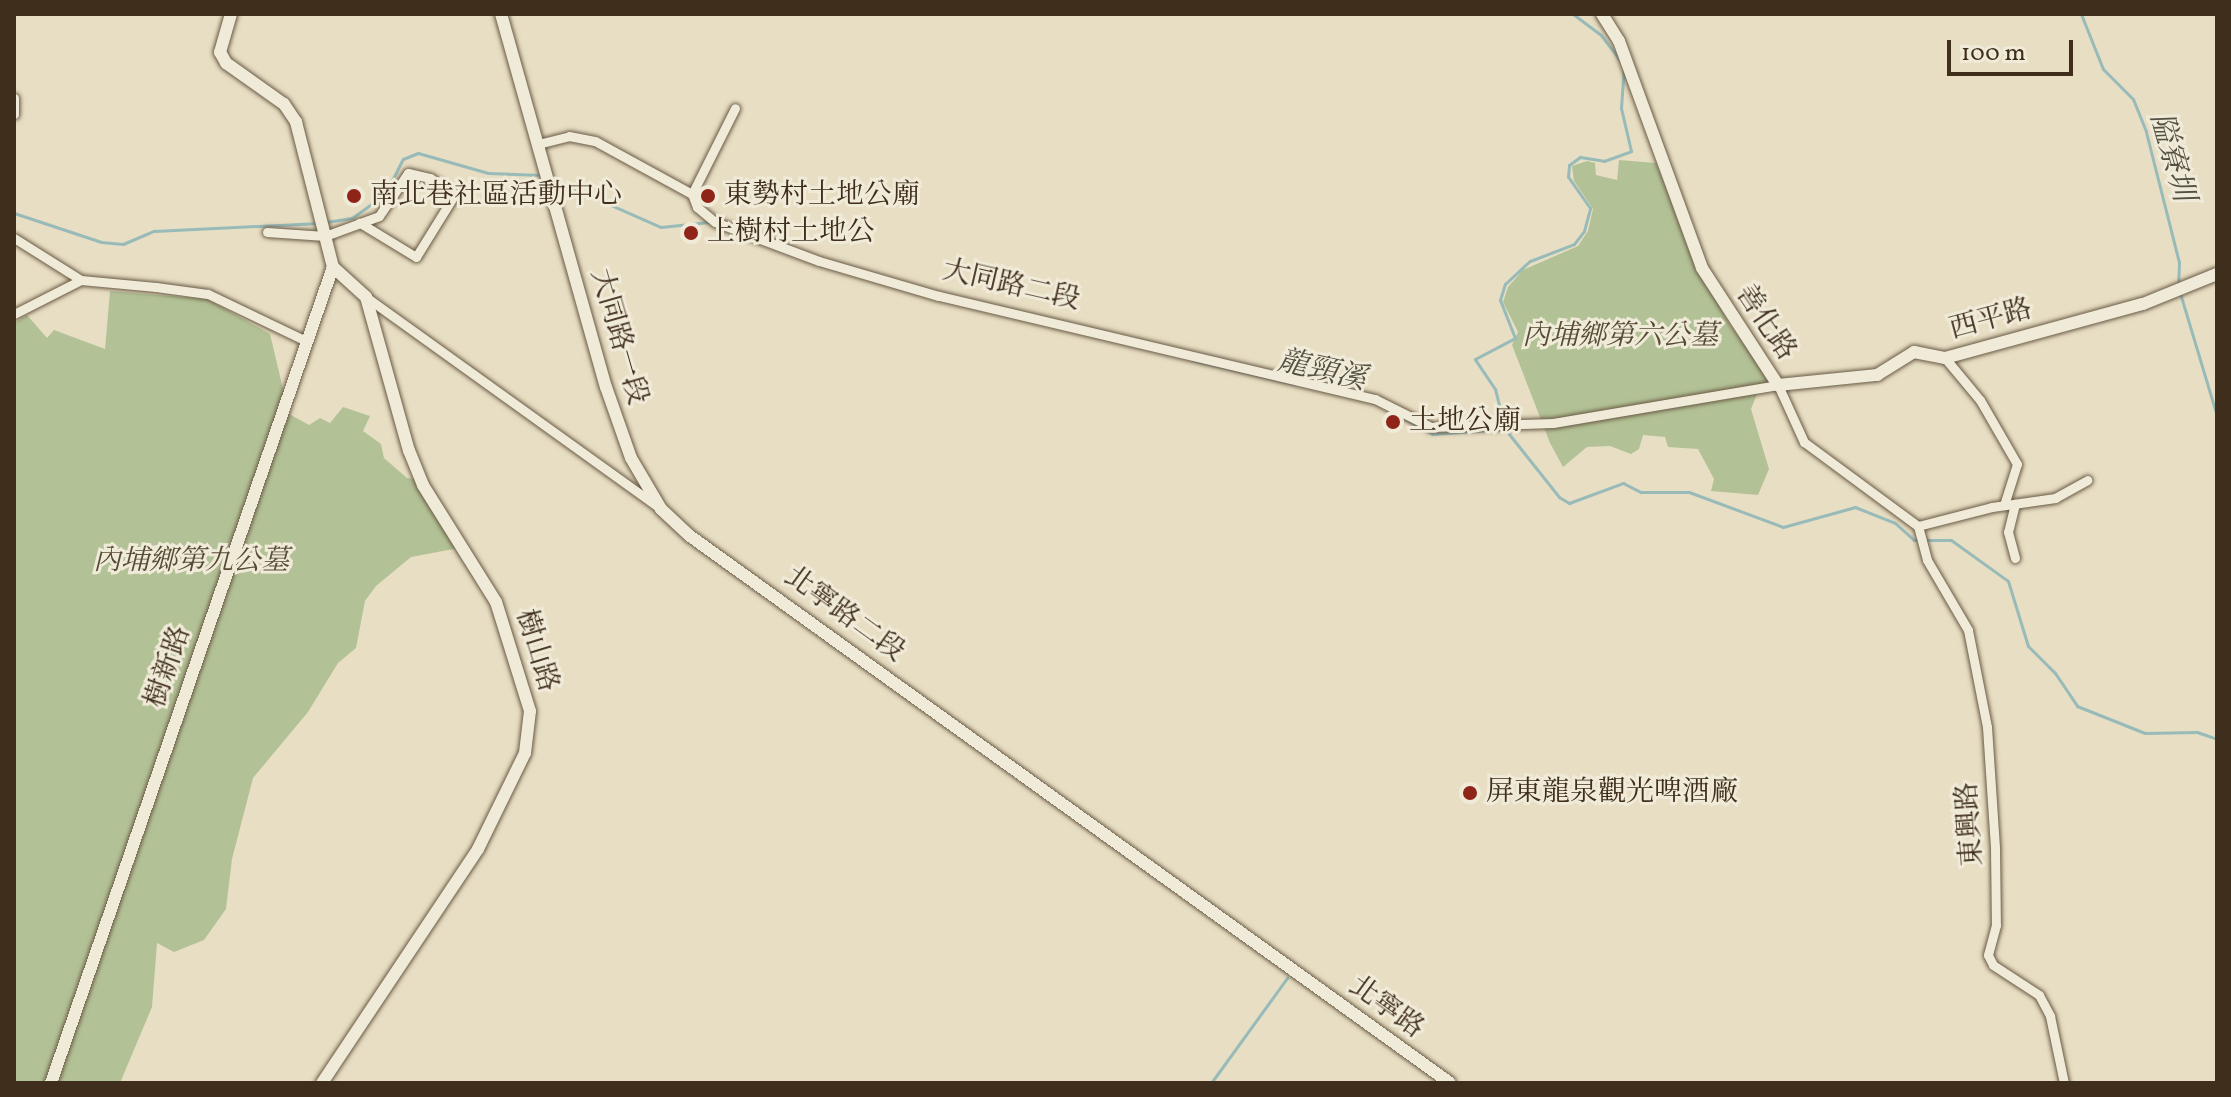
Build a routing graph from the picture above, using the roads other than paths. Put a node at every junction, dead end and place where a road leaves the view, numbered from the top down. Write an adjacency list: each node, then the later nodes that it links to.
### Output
1 (231, 14): 10 (street)
2 (501, 14): 7 (street)
3 (1602, 14): 20 (street, 善化路)
4 (14, 98): 6 (street)
5 (735, 108): 8 (street)
6 (14, 114)
7 (538, 144): 8 (street, 大同路二段); 24 (street, 大同路一段)
8 (692, 194): 20 (street, 大同路二段)
9 (360, 223): 9 (street); 10 (street)
10 (322, 227): 11 (street); 13 (street)
11 (267, 232)
12 (14, 238): 15 (street)
13 (333, 267): 16 (street); 18 (street, 樹新路)
14 (2217, 274): 19 (street, 西平路)
15 (81, 280): 17 (street); 18 (street)
16 (366, 297): 24 (street, 北寧路二段); 29 (street, 樹山路)
17 (14, 314)
18 (306, 341): 28 (street, 樹新路)
19 (1945, 358): 20 (street, 西平路); 23 (street)
20 (1778, 385): 25 (street, 善化路)
21 (2087, 480): 22 (street)
22 (2015, 504): 23 (street); 26 (street)
23 (2004, 505): 25 (street)
24 (661, 509): 27 (street, 北寧路二段)
25 (1920, 536): 31 (street, 東興路)
26 (2015, 558)
27 (1294, 972): 30 (street, 北寧路)
28 (51, 1083)
29 (322, 1083)
30 (1450, 1083)
31 (2064, 1083)

